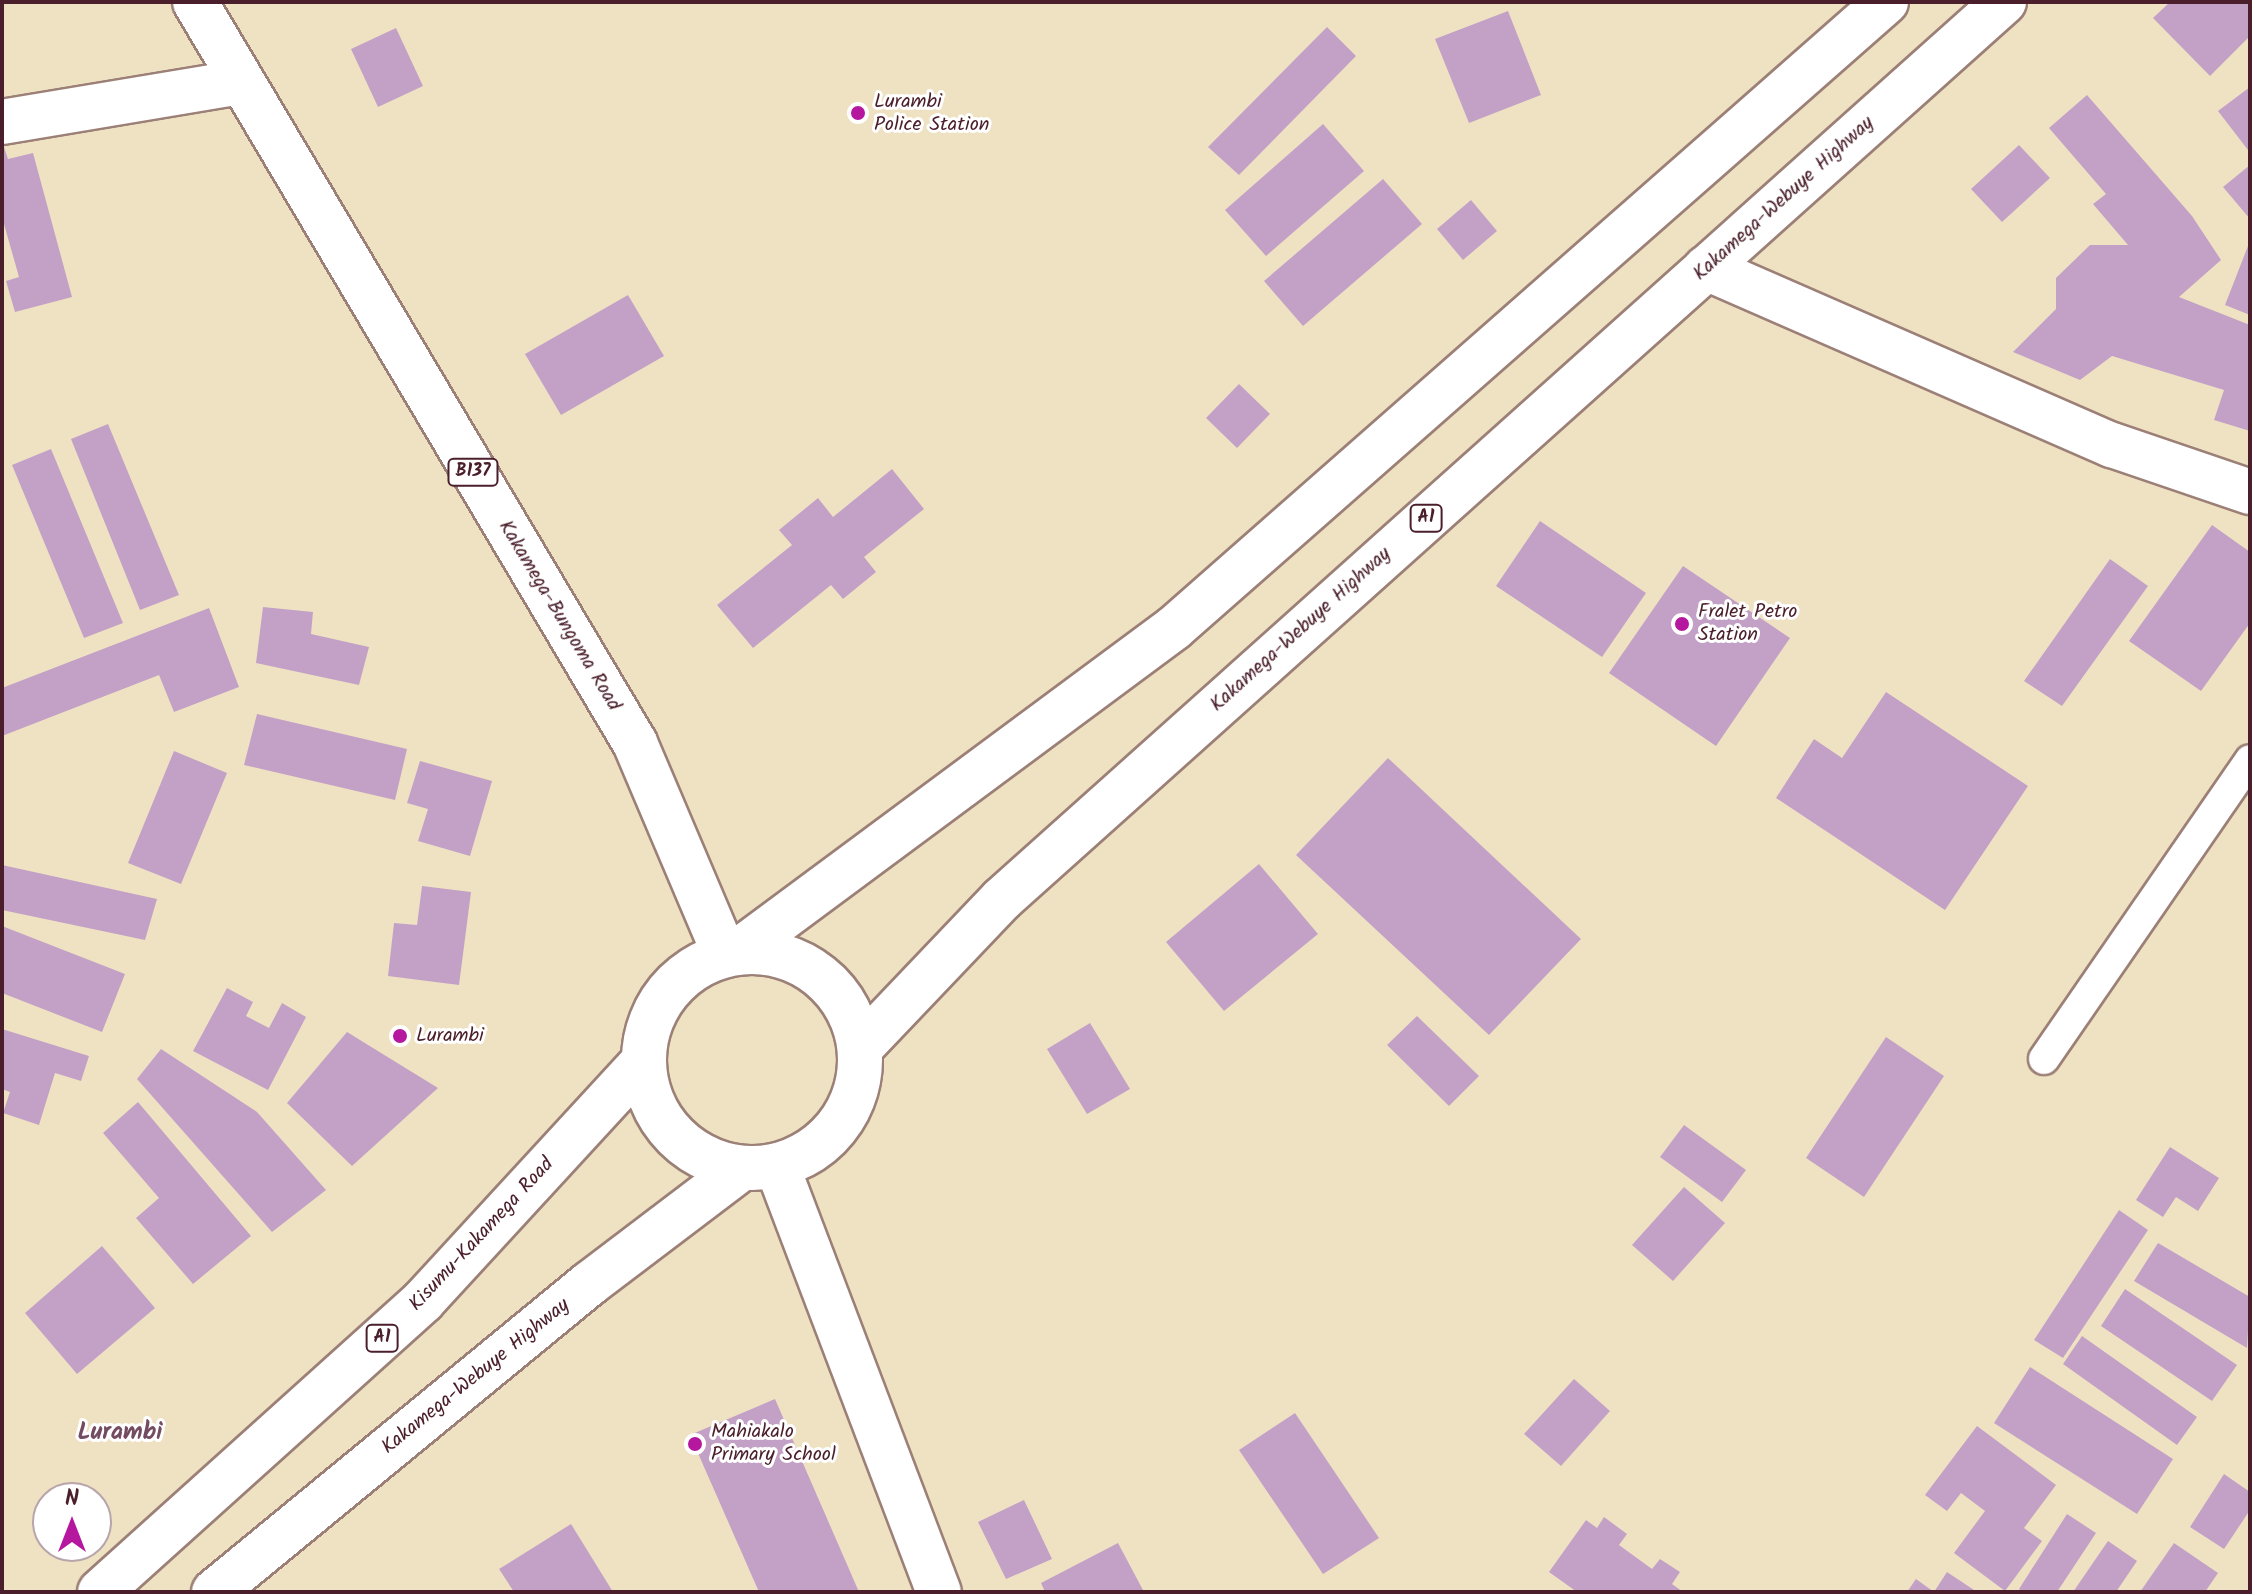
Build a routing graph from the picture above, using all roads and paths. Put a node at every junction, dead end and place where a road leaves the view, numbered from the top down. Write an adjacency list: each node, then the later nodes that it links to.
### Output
1 (195, 2): 4 (main road, Kakamega-Bungoma Road / B137)
2 (1886, 2): 9 (main road)
3 (2004, 2): 6 (main road, Kakamega-Webuye Highway / A1)
4 (240, 82): 5 (main road); 9 (main road, Kakamega-Bungoma Road / B137)
5 (2, 122)
6 (1706, 268): 7 (main road); 10 (main road, Kakamega-Webuye Highway / A1)
7 (2250, 492)
8 (2250, 760): 11 (lane)
9 (731, 953): 10 (main road); 12 (main road)
10 (861, 1047): 13 (main road)
11 (2044, 1059)
12 (642, 1063): 13 (main road); 14 (main road, Kisumu-Kakamega Road / A1)
13 (760, 1167): 15 (main road, Kakamega-Webuye Highway); 16 (main road)
14 (100, 1592)
15 (214, 1592)
16 (939, 1592)

